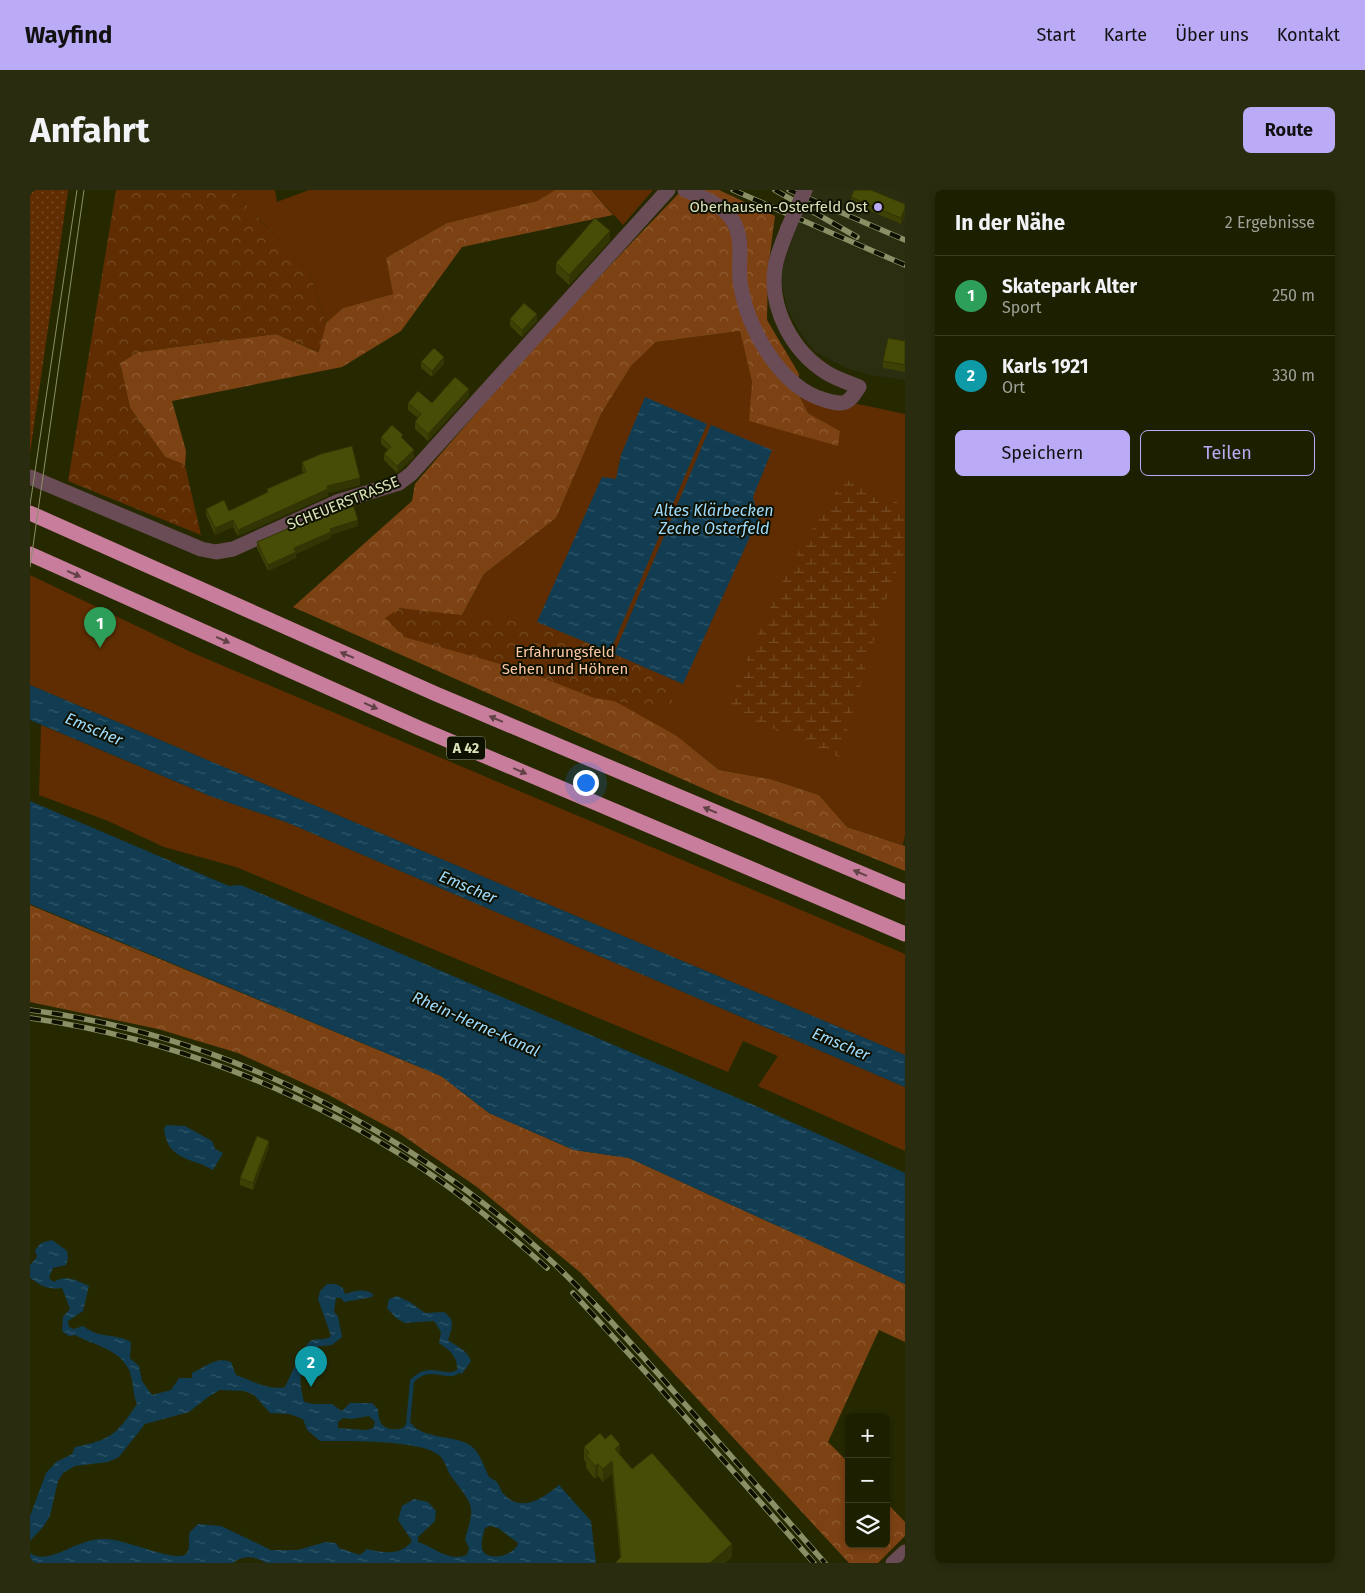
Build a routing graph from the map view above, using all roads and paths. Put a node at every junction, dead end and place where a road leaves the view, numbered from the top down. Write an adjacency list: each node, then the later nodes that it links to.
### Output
1 (668, 190): 4 (street, SCHEUERSTRASSE)
2 (686, 190): 3 (street, bridge)
3 (805, 190)
4 (30, 477)
5 (30, 513): 7 (highway, A 42, one-way to 5)
6 (30, 554): 8 (highway, A 42, one-way to 8)
7 (905, 892)
8 (905, 934)
9 (905, 1552): 10 (street)
10 (893, 1563)

